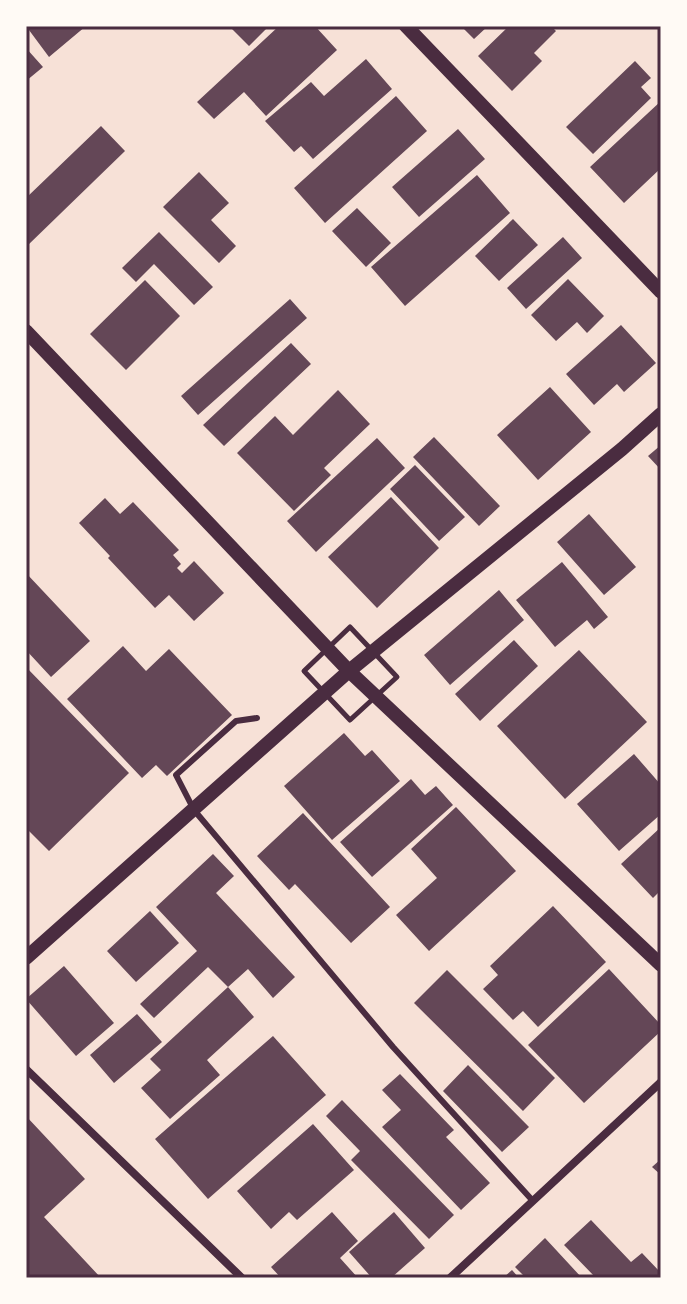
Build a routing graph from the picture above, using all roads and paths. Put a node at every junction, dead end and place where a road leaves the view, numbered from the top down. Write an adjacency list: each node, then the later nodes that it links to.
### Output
1 (406, 26): 2 (street)
2 (661, 292)
3 (26, 331): 5 (street)
4 (661, 414): 5 (street)
5 (349, 671): 7 (street); 9 (street)
6 (257, 718): 7 (lane)
7 (194, 810): 8 (street); 12 (lane)
8 (26, 958)
9 (661, 965)
10 (26, 1069): 13 (street)
11 (661, 1082): 12 (street)
12 (533, 1201): 14 (street)
13 (242, 1278)
14 (450, 1278)

